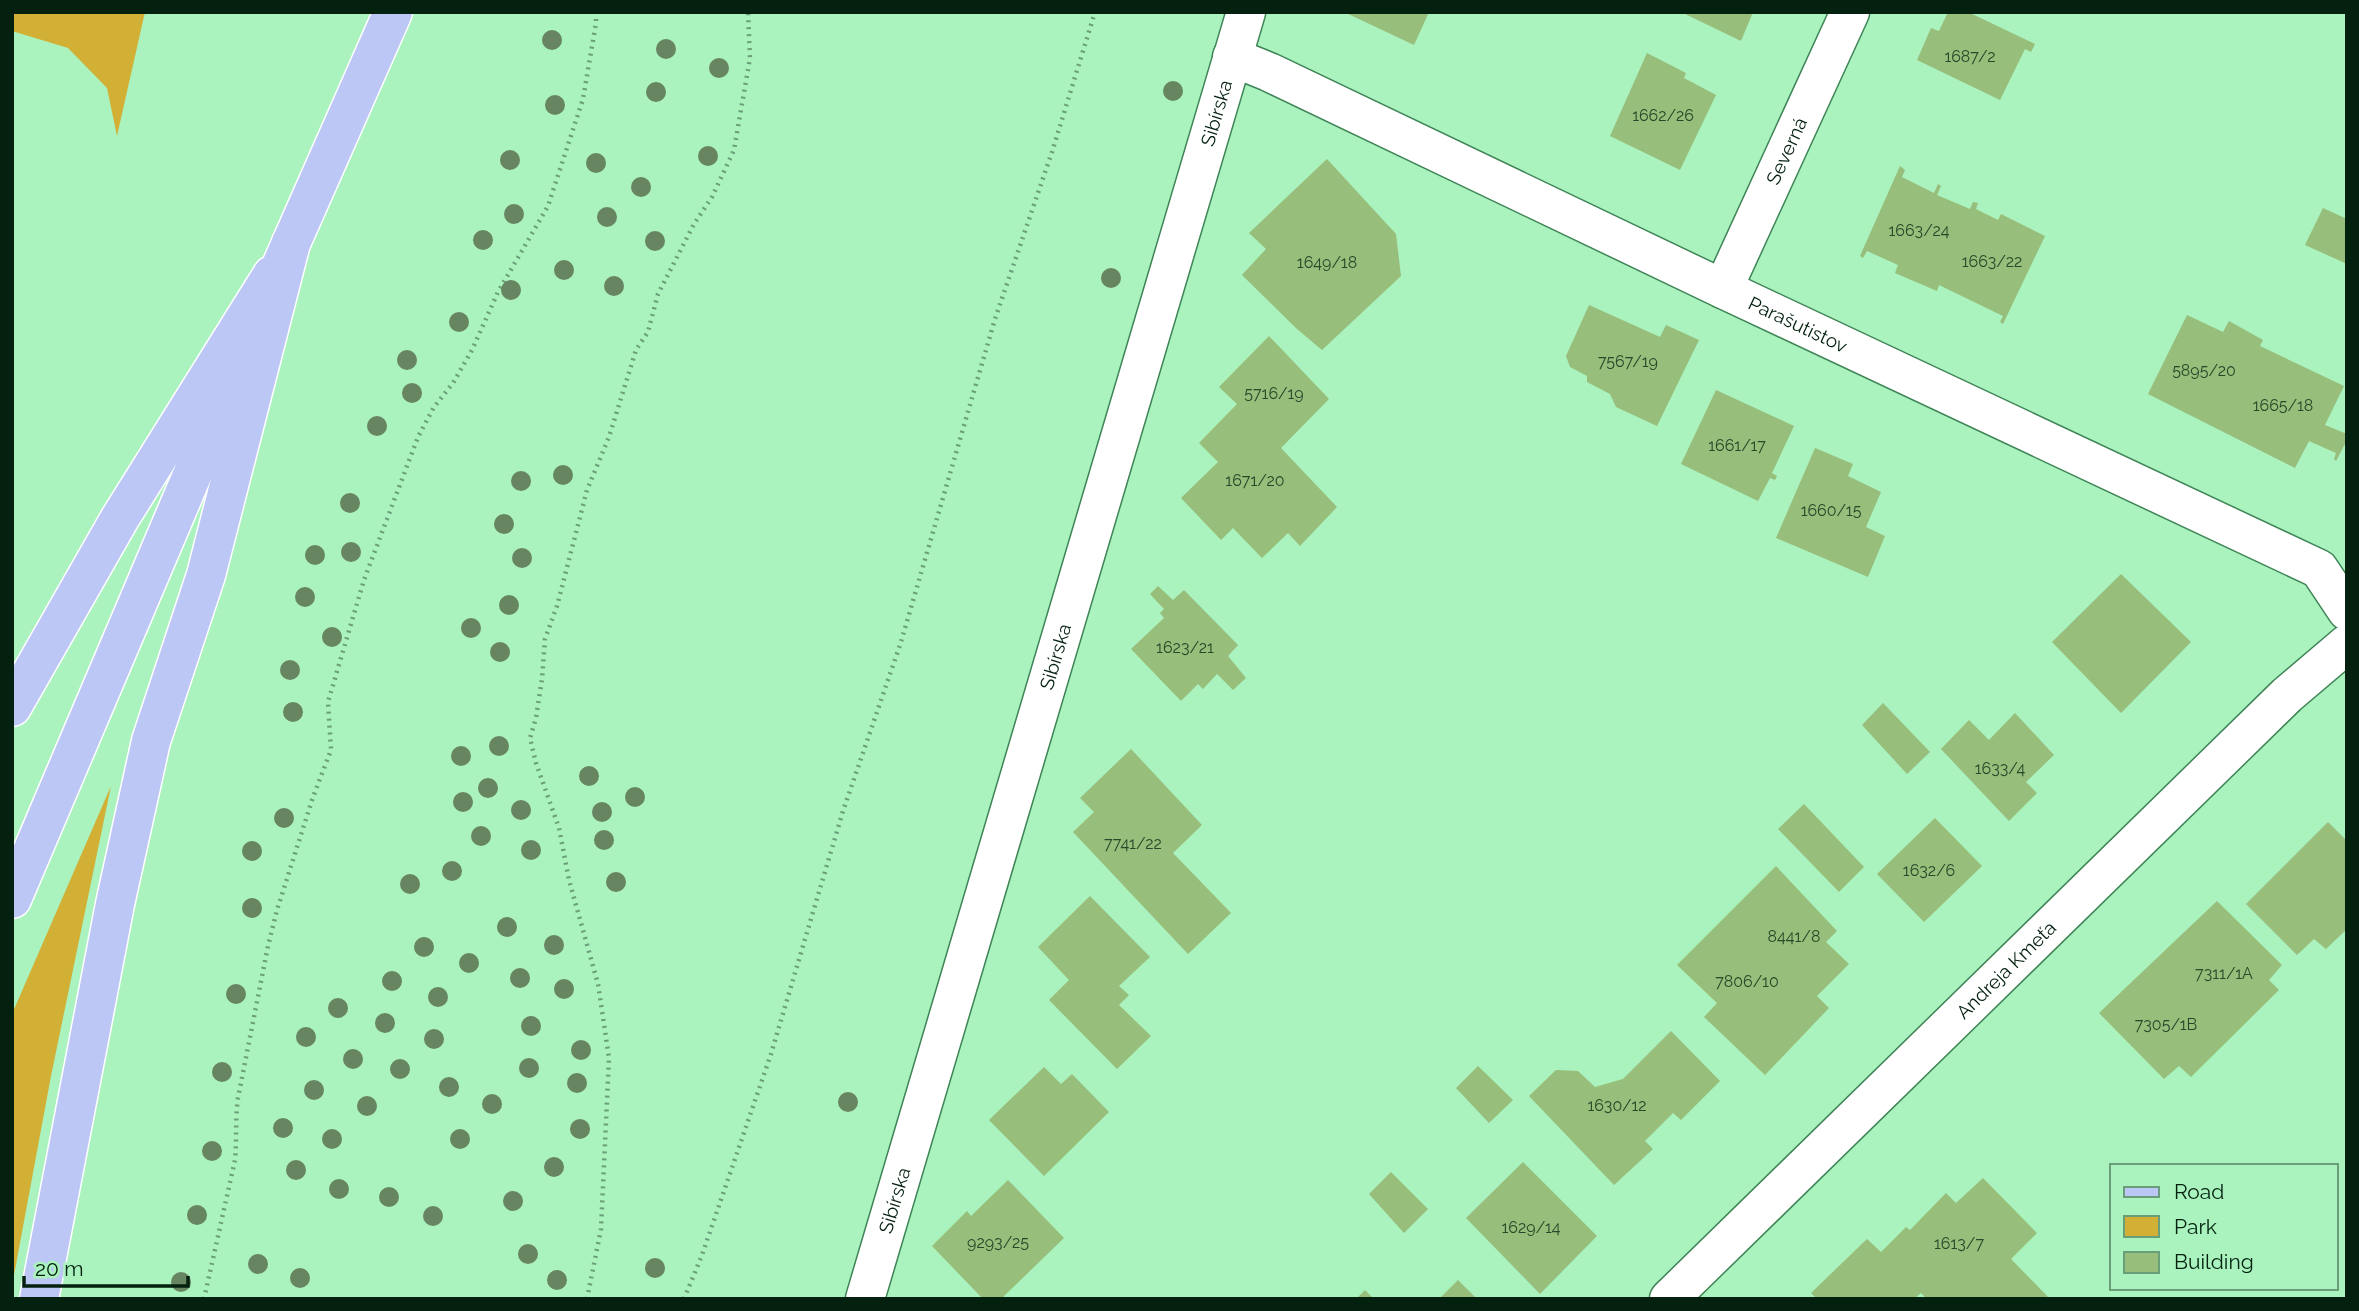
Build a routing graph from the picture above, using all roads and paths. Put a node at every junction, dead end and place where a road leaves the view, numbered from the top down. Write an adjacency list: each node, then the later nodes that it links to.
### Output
1 (393, 12): 8 (main road)
2 (598, 12): 15 (path)
3 (748, 12): 16 (path)
4 (1094, 12): 17 (path)
5 (1246, 12): 7 (street, Sibírska)
6 (1850, 12): 9 (street, Severná)
7 (1232, 57): 9 (street, Parašutistov); 18 (street, Sibírska)
8 (291, 243): 12 (main road); 13 (main road); 14 (main road)
9 (1723, 289): 10 (street, Parašutistov)
10 (2347, 611)
11 (2347, 644): 19 (street, Andreja Kmeťa)
12 (12, 707)
13 (12, 899)
14 (39, 1299)
15 (204, 1299)
16 (587, 1299)
17 (684, 1299)
18 (865, 1299)
19 (1669, 1299)

